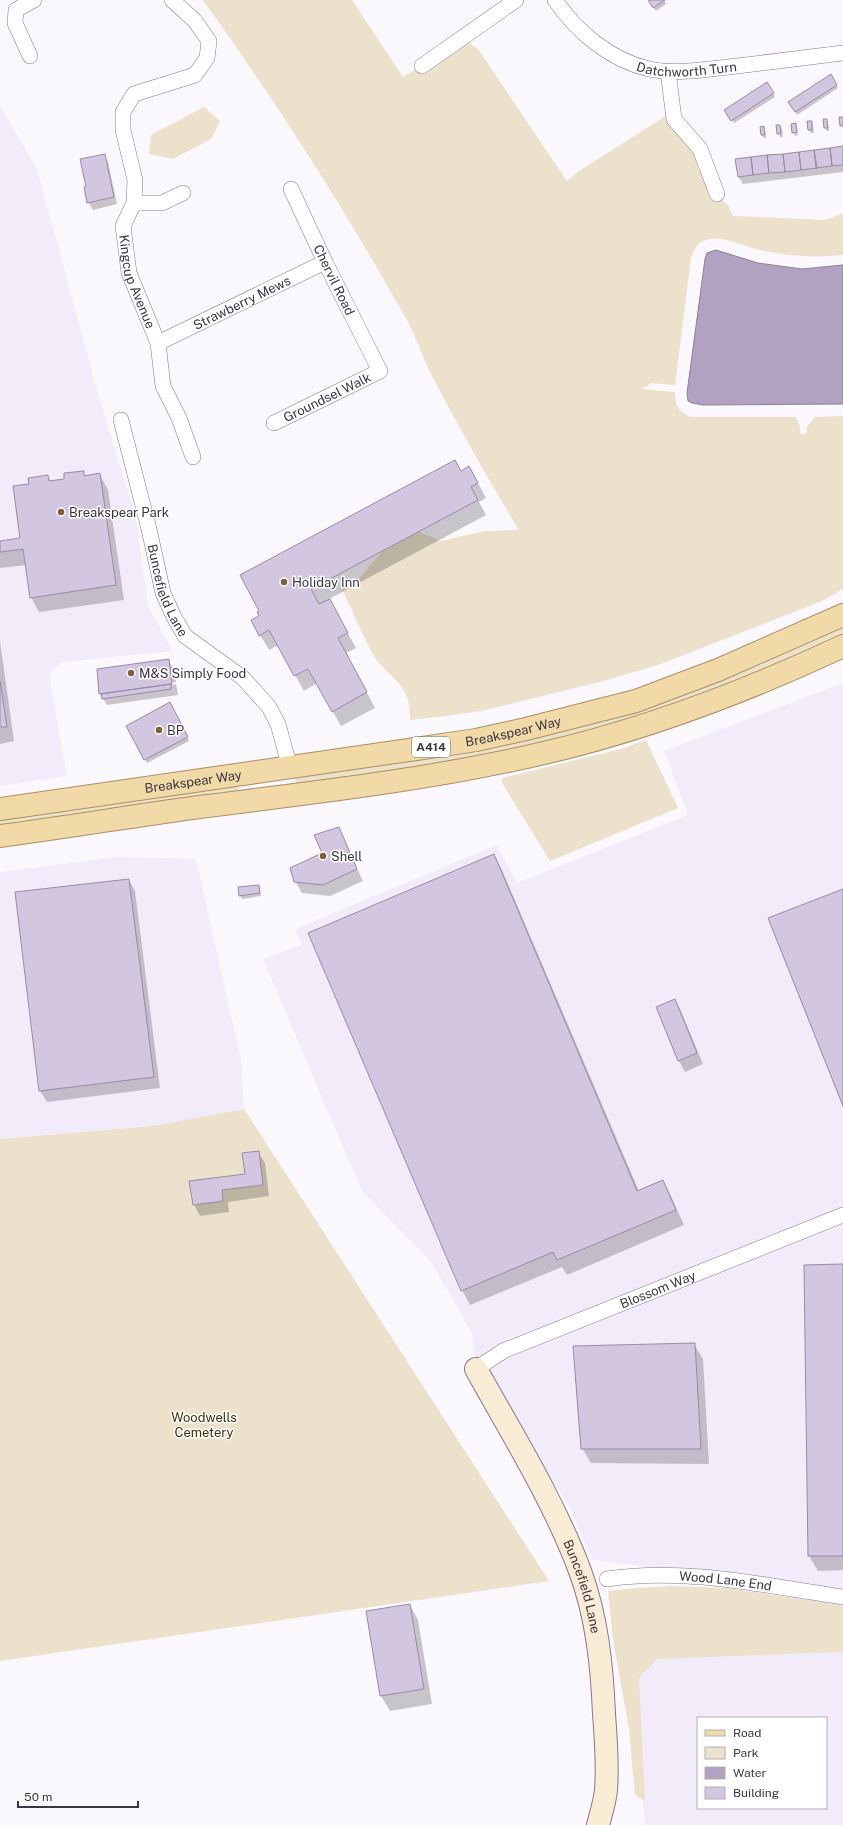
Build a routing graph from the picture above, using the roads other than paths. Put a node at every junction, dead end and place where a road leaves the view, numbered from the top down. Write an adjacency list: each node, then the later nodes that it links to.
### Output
1 (34, 0): 6 (street)
2 (172, 0): 12 (street, Kingcup Avenue)
3 (516, 0): 7 (street)
4 (555, 0): 8 (street, Datchworth Turn)
5 (843, 53): 8 (street, Datchworth Turn)
6 (30, 56)
7 (422, 66)
8 (668, 71): 11 (street)
9 (291, 189): 13 (street, Chervil Road)
10 (183, 193): 12 (street)
11 (717, 194)
12 (134, 203): 14 (street, Kingcup Avenue)
13 (325, 262): 14 (street, Strawberry Mews); 15 (street, Chervil Road)
14 (158, 343): 18 (street, Kingcup Avenue)
15 (380, 371): 17 (street, Groundsel Walk)
16 (121, 420): 21 (street, Buncefield Lane)
17 (274, 423)
18 (193, 457)
19 (843, 615): 21 (main road, Breakspear Way / A414)
20 (843, 646): 23 (main road, Breakspear Way / A414)
21 (290, 768): 22 (main road, Breakspear Way / A414)
22 (0, 809)
23 (0, 836)
24 (843, 1215): 25 (street, Blossom Way)
25 (476, 1369): 28 (street, Buncefield Lane)
26 (608, 1579): 27 (street, Wood Lane End)
27 (843, 1597)
28 (598, 1825)

